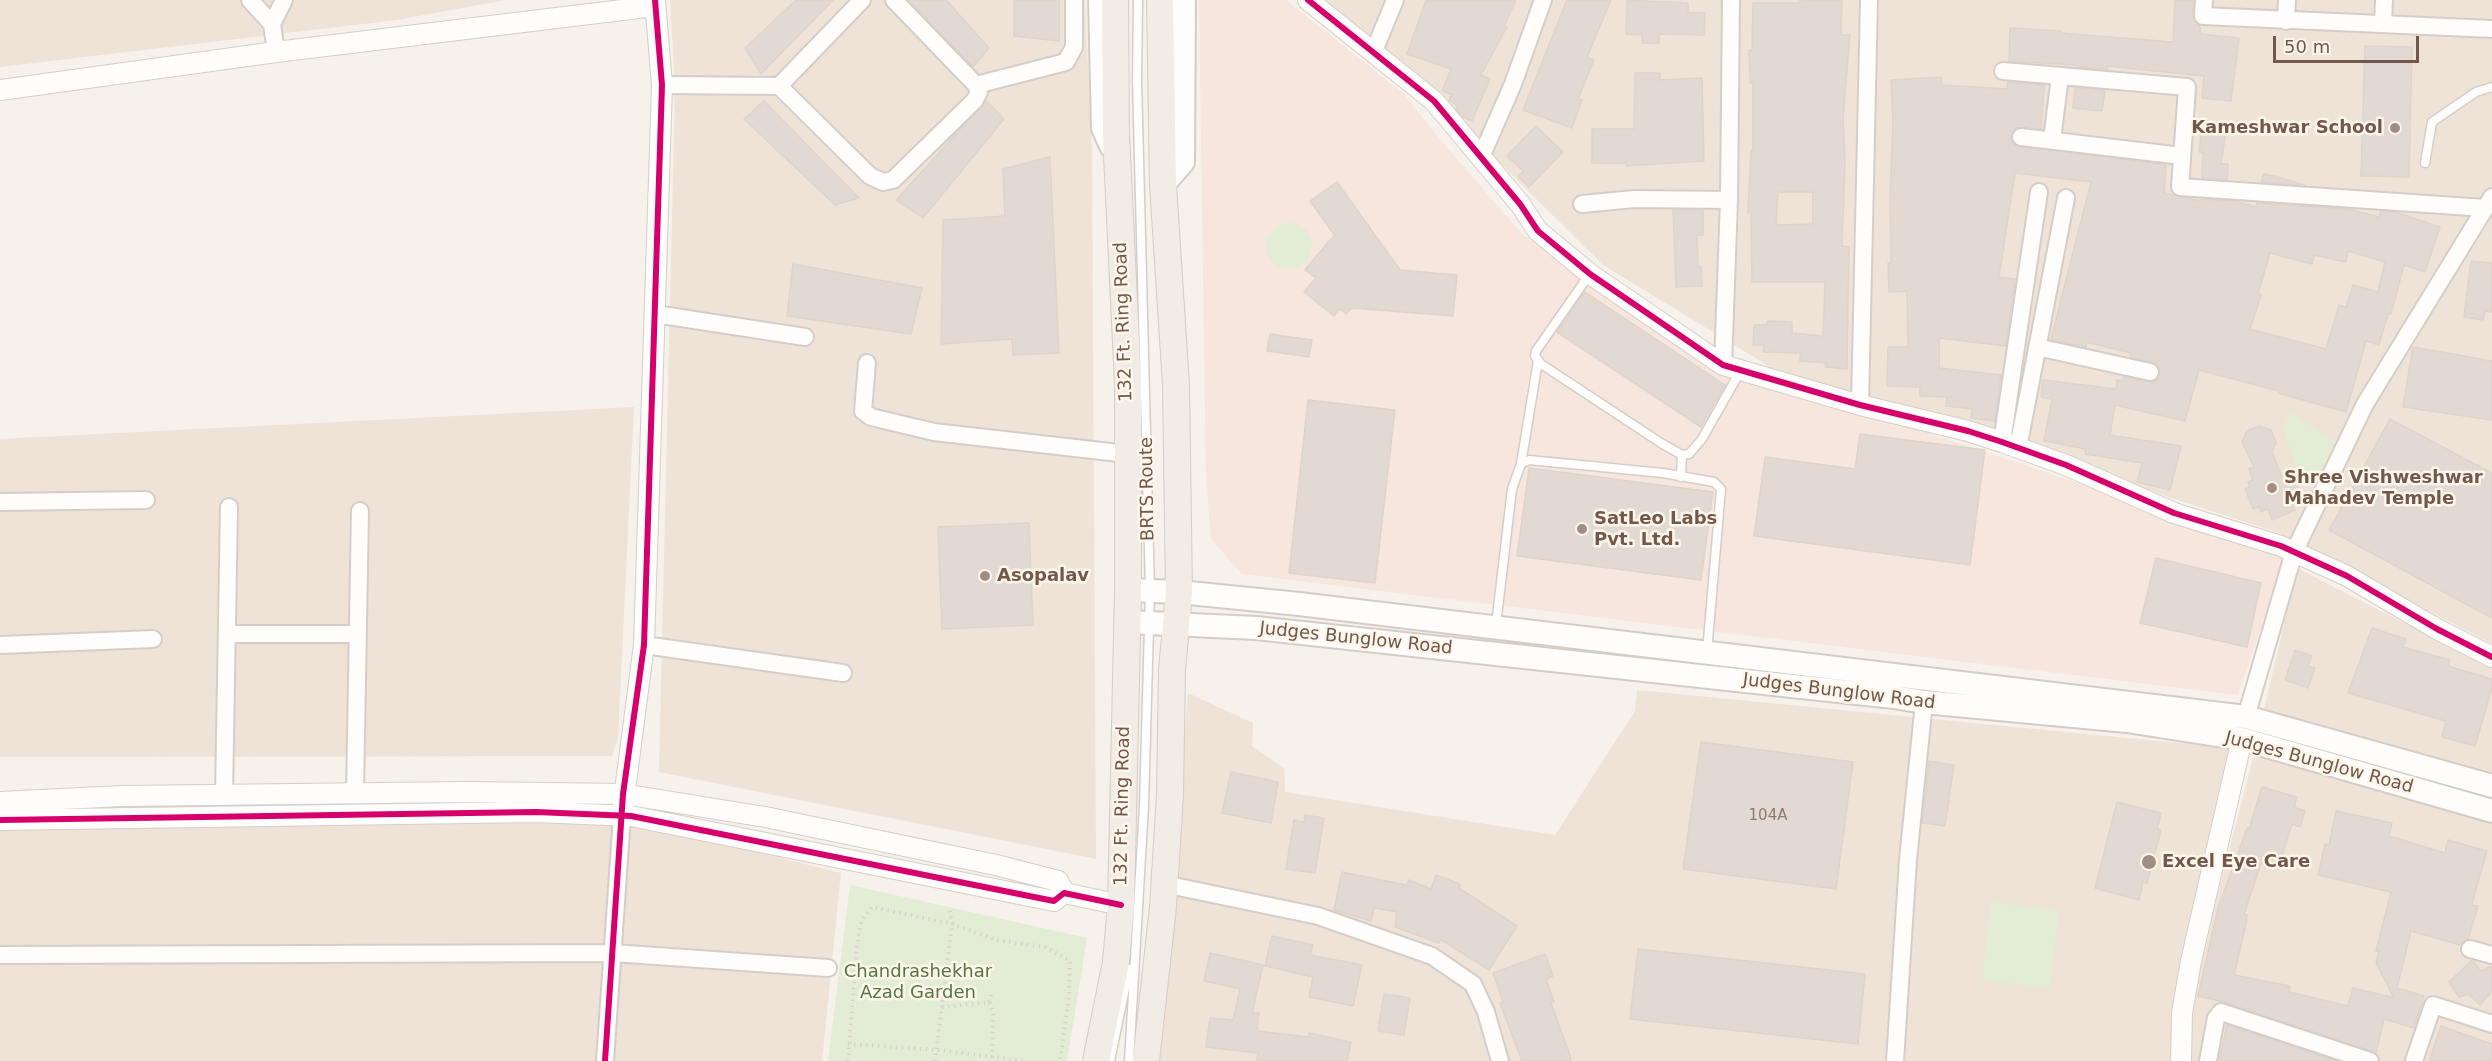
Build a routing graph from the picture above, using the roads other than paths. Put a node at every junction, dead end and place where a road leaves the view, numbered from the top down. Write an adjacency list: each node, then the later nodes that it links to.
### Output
1 (250, 0): 21 (street)
2 (284, 0): 21 (street)
3 (862, 0): 30 (street)
4 (894, 0): 28 (street)
5 (1074, 0): 28 (street)
6 (1100, 0): 37 (main road)
7 (1115, 0): 37 (main road, 132 Ft. Ring Road)
8 (1138, 0): 64 (lane, BRTS Route)
9 (1160, 0): 39 (main road)
10 (1184, 0): 39 (main road)
11 (1308, 0): 24 (street)
12 (1395, 0): 24 (street)
13 (1543, 0): 36 (street)
14 (1731, 0): 42 (street)
15 (1869, 0): 53 (street)
16 (2204, 0): 20 (street)
17 (2287, 0): 20 (street)
18 (2384, 0): 22 (street)
19 (655, 3): 25 (street); 29 (street)
20 (2286, 21): 22 (street)
21 (272, 24): 25 (street)
22 (2383, 24): 23 (street)
23 (2492, 28)
24 (1374, 51): 36 (street)
25 (276, 52): 32 (street)
26 (2004, 71): 27 (street)
27 (2060, 76): 34 (street); 35 (street)
28 (976, 85): 30 (street)
29 (662, 86): 30 (street); 46 (street)
30 (779, 86)
31 (2492, 87): 38 (lane)
32 (0, 90)
33 (2022, 137): 34 (street)
34 (2052, 140): 35 (street)
35 (2182, 156): 43 (street)
36 (1481, 157): 45 (street)
37 (1118, 162): 55 (main road, 132 Ft. Ring Road)
38 (2425, 163)
39 (1163, 185): 65 (main road)
40 (2039, 192): 54 (street)
41 (2066, 198): 48 (street)
42 (1728, 200): 44 (street); 51 (street)
43 (2489, 202): 63 (street)
44 (1582, 204)
45 (1590, 274): 49 (lane); 51 (street)
46 (655, 314): 47 (street); 73 (street)
47 (805, 337)
48 (2037, 347): 52 (street); 54 (street)
49 (1538, 361): 56 (lane); 57 (lane)
50 (867, 363): 55 (street)
51 (1732, 368): 53 (street); 56 (lane)
52 (2150, 372)
53 (1860, 405): 54 (street)
54 (2010, 445): 63 (street)
55 (1128, 454): 64 (main road, 132 Ft. Ring Road)
56 (1682, 455): 58 (lane)
57 (1521, 464): 58 (lane); 68 (lane)
58 (1681, 477): 74 (lane)
59 (146, 500): 60 (street)
60 (0, 502)
61 (229, 507): 69 (street)
62 (360, 511): 70 (street)
63 (2294, 552): 75 (street); 78 (street)
64 (1139, 590): 65 (main road, Judges Bunglow Road); 66 (main road, 132 Ft. Ring Road)
65 (1179, 592): 67 (main road); 68 (main road, Judges Bunglow Road)
66 (1138, 622): 67 (main road, Judges Bunglow Road); 90 (main road, 132 Ft. Ring Road); 91 (lane)
67 (1178, 622): 77 (main road, Judges Bunglow Road); 88 (main road)
68 (1496, 628): 74 (main road, Judges Bunglow Road)
69 (227, 634): 70 (street); 83 (street)
70 (358, 634): 81 (street)
71 (153, 639): 72 (street)
72 (0, 645)
73 (644, 645): 76 (street); 82 (street)
74 (1707, 653): 78 (main road, Judges Bunglow Road)
75 (2492, 657)
76 (843, 673)
77 (1924, 702): 79 (main road, Judges Bunglow Road); 104 (street)
78 (2246, 717): 80 (main road, Judges Bunglow Road)
79 (2242, 740): 85 (main road, Judges Bunglow Road); 105 (street)
80 (2492, 786)
81 (355, 793): 82 (street); 83 (street)
82 (623, 794): 86 (street); 89 (street)
83 (224, 795): 84 (street)
84 (0, 802)
85 (2492, 811)
86 (622, 816): 87 (street); 89 (street); 93 (street)
87 (0, 820)
88 (1164, 884): 102 (main road); 103 (street)
89 (1064, 893): 90 (street)
90 (1121, 904): 99 (main road, 132 Ft. Ring Road)
91 (1135, 942): 100 (lane); 101 (lane)
92 (2470, 949): 95 (street)
93 (613, 953): 94 (street); 96 (street); 98 (street)
94 (0, 955)
95 (2492, 955)
96 (828, 968)
97 (2492, 1024): 108 (street)
98 (604, 1061)
99 (1096, 1061)
100 (1110, 1061)
101 (1130, 1061)
102 (1146, 1061)
103 (1500, 1061)
104 (1895, 1061)
105 (2181, 1061)
106 (2208, 1061): 107 (street)
107 (2370, 1061)
108 (2414, 1061)

